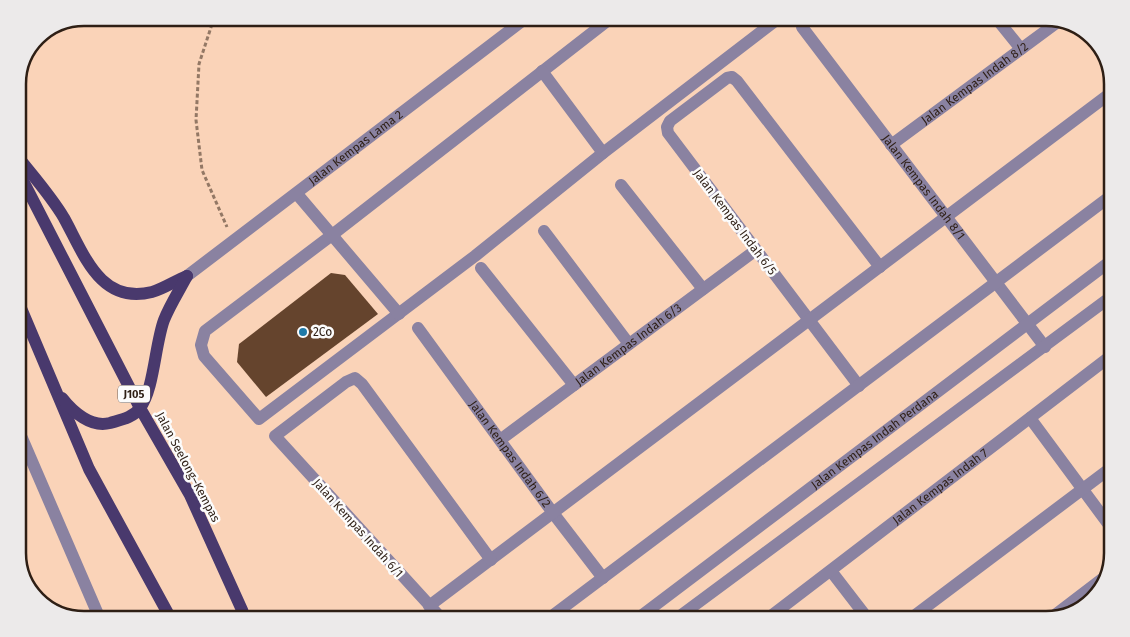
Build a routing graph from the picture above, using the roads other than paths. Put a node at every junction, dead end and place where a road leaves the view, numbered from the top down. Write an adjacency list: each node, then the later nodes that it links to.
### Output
1 (516, 26): 15 (street, Jalan Kempas Lama 2)
2 (601, 26): 8 (street)
3 (768, 26): 11 (street)
4 (1002, 26): 7 (street)
5 (802, 27): 10 (street, Jalan Kempas Indah 8/1)
6 (1050, 27): 7 (street, Jalan Kempas Indah 8/2)
7 (1021, 49): 10 (street, Jalan Kempas Indah 8/2)
8 (542, 71): 11 (street); 19 (street)
9 (1104, 98): 17 (street)
10 (891, 145): 17 (street, Jalan Kempas Indah 8/1)
11 (603, 153): 28 (street)
12 (26, 168): 24 (main road)
13 (621, 185): 26 (street)
14 (26, 187): 39 (main road, Jalan Seelong–Kempas / J105)
15 (297, 194): 19 (street); 24 (street, Jalan Kempas Lama 2)
16 (1104, 201): 25 (street)
17 (946, 218): 23 (street); 25 (street, Jalan Kempas Indah 8/1)
18 (544, 231): 33 (street)
19 (332, 235): 28 (street); 28 (street)
20 (756, 250): 23 (street, Jalan Kempas Indah 6/5); 26 (street, Jalan Kempas Indah 6/3); 30 (street, Jalan Kempas Indah 6/5)
21 (1104, 266): 31 (street, Jalan Kempas Indah Perdana)
22 (481, 268): 36 (street)
23 (880, 268): 30 (street)
24 (187, 276): 39 (main road)
25 (996, 283): 31 (street, Jalan Kempas Indah 8/1); 37 (street)
26 (703, 289): 33 (street, Jalan Kempas Indah 6/3)
27 (1104, 302): 34 (street, Jalan Kempas Indah Perdana)
28 (399, 314)
29 (26, 320): 38 (main road)
30 (809, 321): 37 (street, Jalan Kempas Indah 6/5); 45 (street)
31 (1027, 324): 34 (street, Jalan Kempas Indah 8/1); 58 (street, Jalan Kempas Indah Perdana)
32 (418, 328): 41 (street, Jalan Kempas Indah 6/2)
33 (629, 344): 36 (street, Jalan Kempas Indah 6/3)
34 (1044, 347): 59 (street, Jalan Kempas Indah Perdana)
35 (1104, 361): 40 (street, Jalan Kempas Indah 7)
36 (574, 385): 41 (street, Jalan Kempas Indah 6/3)
37 (859, 386): 49 (street)
38 (56, 389): 39 (main road); 54 (main road)
39 (140, 408): 55 (main road, Jalan Seelong–Kempas / J105)
40 (1030, 418): 44 (street); 48 (street, Jalan Kempas Indah 7)
41 (500, 440): 45 (street, Jalan Kempas Indah 6/2)
42 (26, 449): 53 (street)
43 (1104, 473): 44 (street)
44 (1083, 490): 46 (street); 62 (street)
45 (553, 513): 47 (street); 49 (street, Jalan Kempas Indah 6/2)
46 (1104, 518)
47 (491, 560): 51 (street); 51 (street, Jalan Kempas Indah 6/1)
48 (831, 571): 60 (street, Jalan Kempas Indah 7); 61 (street)
49 (603, 578): 57 (street)
50 (1094, 585): 52 (street)
51 (429, 606): 56 (street, Jalan Kempas Indah 6/1)
52 (1065, 607)
53 (92, 611)
54 (166, 611)
55 (243, 611)
56 (434, 611)
57 (560, 611)
58 (649, 611)
59 (688, 611)
60 (779, 611)
61 (861, 611)
62 (922, 611)

